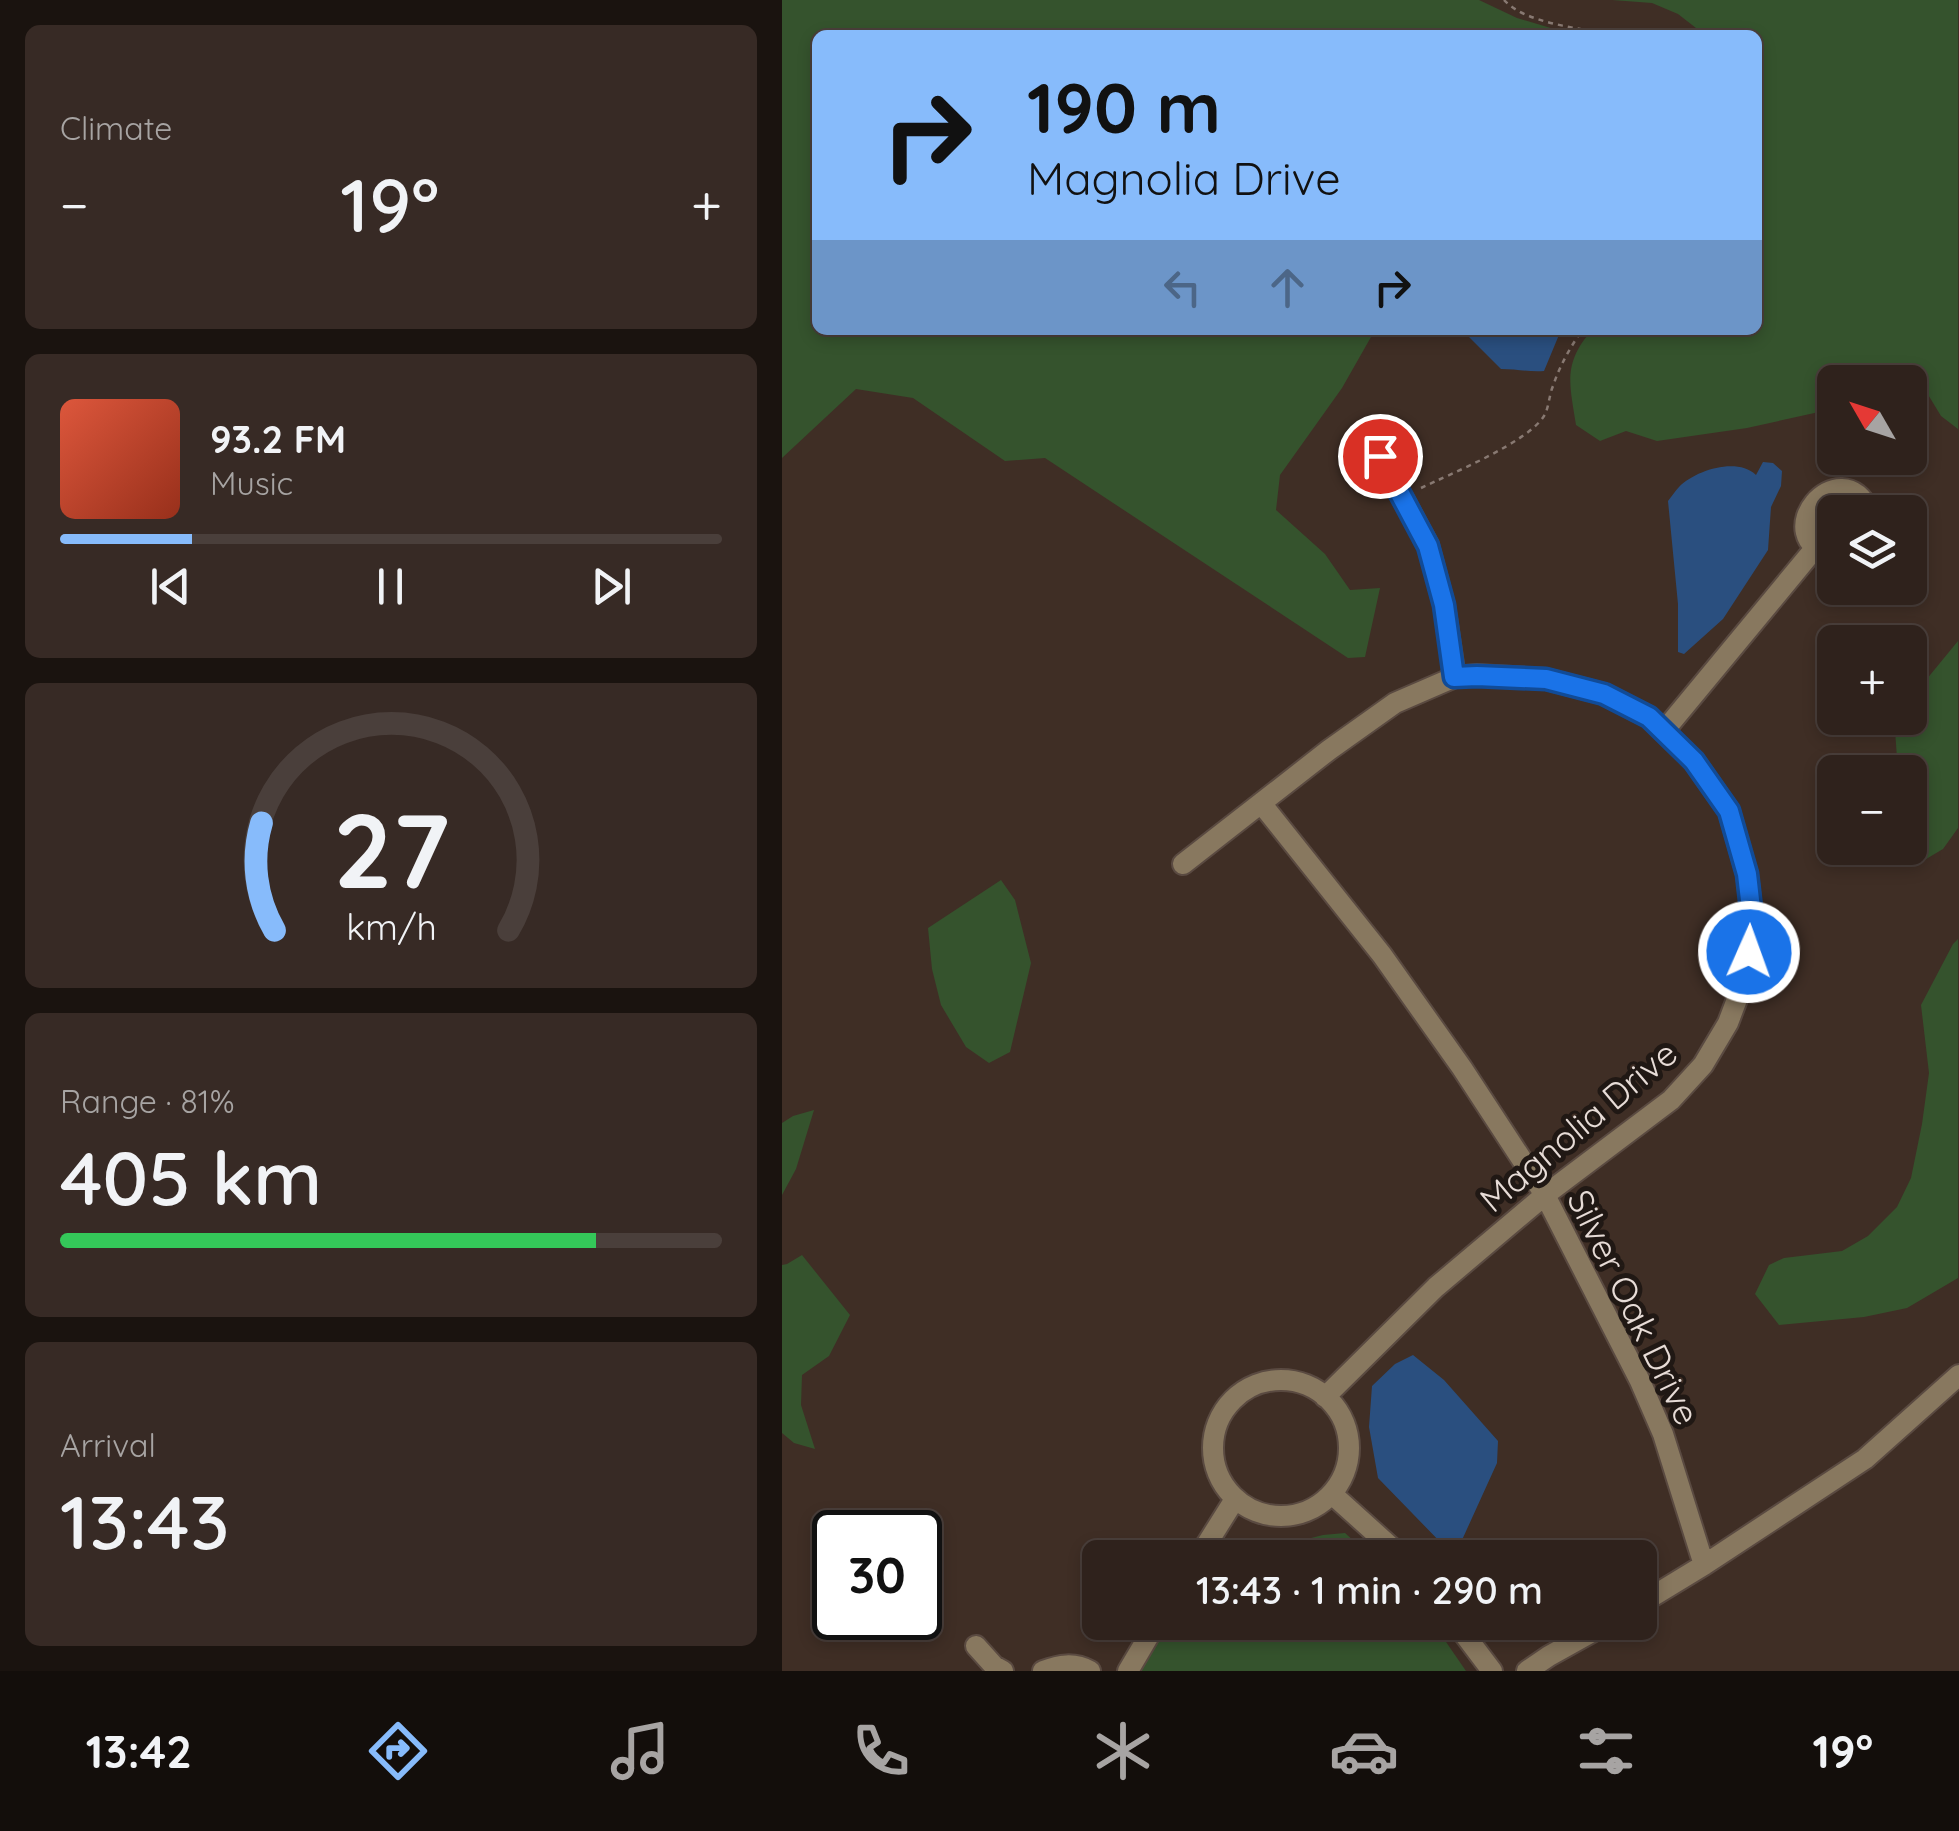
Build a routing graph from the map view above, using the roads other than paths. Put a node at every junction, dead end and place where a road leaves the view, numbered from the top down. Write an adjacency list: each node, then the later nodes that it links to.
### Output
1 (1380, 456): 7 (street)
2 (1823, 495): 3 (street)
3 (1856, 495)
4 (1817, 499): 5 (street)
5 (1817, 543)
6 (1817, 560): 8 (street)
7 (1454, 677): 8 (street, Magnolia Drive); 9 (street, Magnolia Drive)
8 (1664, 732): 11 (street, Magnolia Drive)
9 (1261, 803): 10 (street, Magnolia Drive); 11 (street, Silver Oak Drive)
10 (1183, 864)
11 (1544, 1195): 13 (street, Magnolia Drive); 18 (street, Silver Oak Drive)
12 (1958, 1375): 18 (street)
13 (1325, 1397): 14 (street); 15 (street)
14 (1332, 1494): 15 (street); 17 (street)
15 (1235, 1499): 16 (street)
16 (1209, 1540)
17 (1383, 1540)
18 (1704, 1565): 19 (street)
19 (1657, 1594)
20 (1146, 1640): 27 (street)
21 (1469, 1640): 28 (street)
22 (1578, 1640): 29 (street)
23 (976, 1646): 24 (street)
24 (1003, 1671)
25 (1042, 1671): 26 (street)
26 (1090, 1671)
27 (1128, 1671)
28 (1492, 1671)
29 (1527, 1671)

